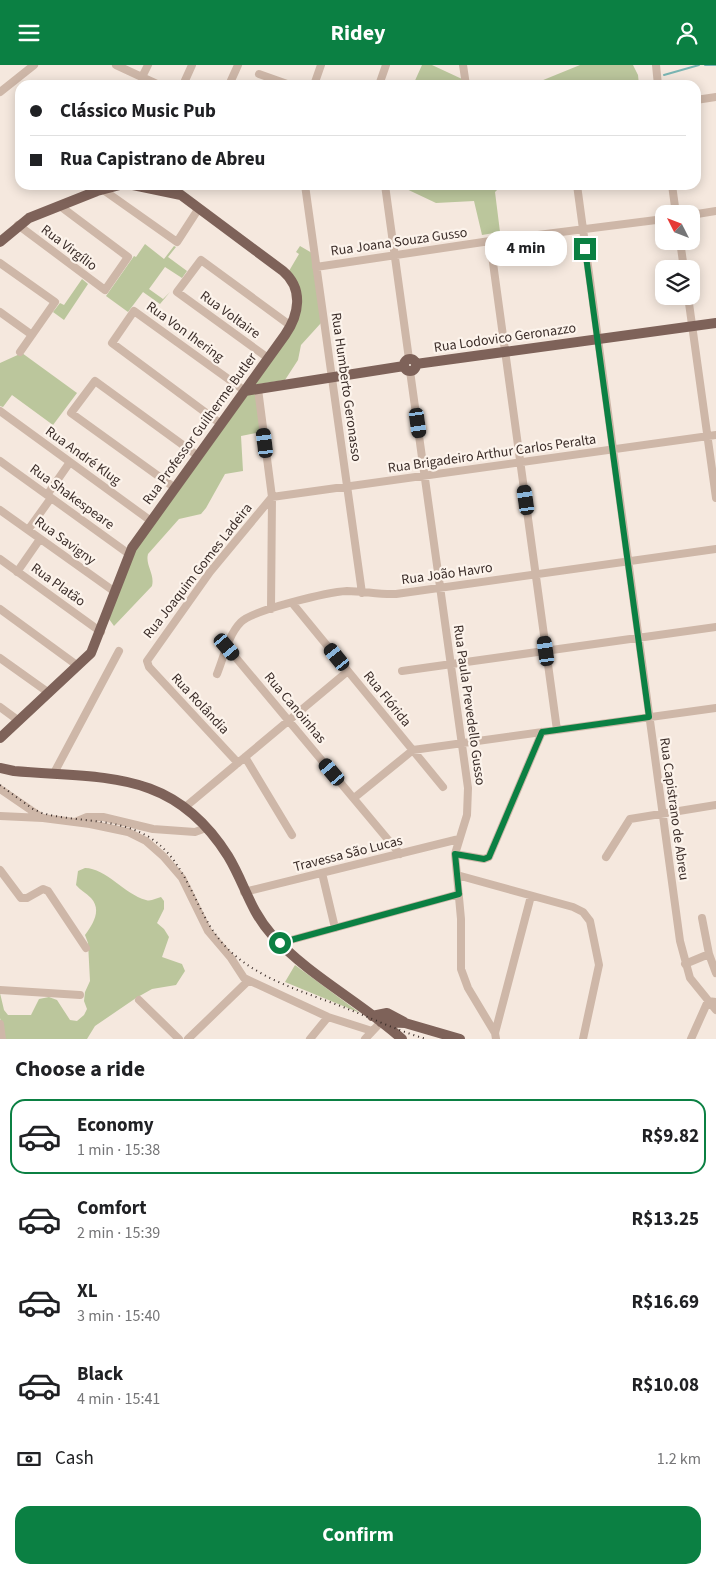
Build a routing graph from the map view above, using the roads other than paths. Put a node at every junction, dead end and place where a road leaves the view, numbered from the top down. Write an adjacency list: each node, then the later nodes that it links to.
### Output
1 (34, 65): 12 (street)
2 (116, 65): 11 (street)
3 (148, 65): 11 (street)
4 (192, 65): 14 (street)
5 (238, 65): 15 (street)
6 (321, 65): 17 (street)
7 (386, 65): 18 (street)
8 (463, 65): 19 (street)
9 (656, 65): 20 (street)
10 (259, 74): 16 (street)
11 (142, 77): 13 (street)
12 (21, 80)
13 (148, 80)
14 (185, 80)
15 (231, 80)
16 (276, 80)
17 (316, 80)
18 (381, 80)
19 (465, 80)
20 (658, 80)
21 (15, 84): 22 (street)
22 (0, 92)
23 (716, 97): 24 (street)
24 (701, 99)
25 (100, 190): 33 (main road)
26 (103, 190): 34 (street)
27 (158, 190): 34 (main road, Rua Professor Guilherme Butler)
28 (306, 190): 44 (street, Rua Humberto Geronasso)
29 (386, 190): 42 (street, Rua Paula Prevedello Gusso)
30 (578, 190): 39 (street, Rua Capistrano de Abreu)
31 (673, 190): 32 (street)
32 (675, 205)
33 (60, 206): 38 (main road); 38 (street, Rua Virgílio)
34 (199, 208): 48 (main road, Rua Professor Guilherme Butler)
35 (716, 211): 36 (street)
36 (700, 214)
37 (655, 220): 39 (street, Rua Joana Souza Gusso)
38 (18, 225): 41 (main road)
39 (583, 231): 40 (street, Rua Joana Souza Gusso); 51 (street, Rua Capistrano de Abreu)
40 (490, 241): 42 (street, Rua Joana Souza Gusso); 53 (street)
41 (0, 242)
42 (395, 256): 44 (street, Rua Joana Souza Gusso); 55 (street, Rua Paula Prevedello Gusso)
43 (0, 263): 50 (street)
44 (316, 267): 56 (street, Rua Humberto Geronasso)
45 (689, 305): 49 (street)
46 (0, 312): 50 (street)
47 (716, 323): 49 (main road, Rua Lodovico Geronazzo)
48 (291, 326): 54 (main road, Rua Professor Guilherme Butler); 54 (street, Rua Voltaire)
49 (692, 326): 51 (main road, Rua Lodovico Geronazzo); 62 (street)
50 (32, 335): 52 (street)
51 (598, 339): 53 (main road, Rua Lodovico Geronazzo); 63 (street, Rua Capistrano de Abreu)
52 (20, 352)
53 (505, 352): 55 (main road, Rua Lodovico Geronazzo); 67 (street)
54 (268, 358): 58 (main road, Rua Professor Guilherme Butler)
55 (410, 365): 56 (main road, Rua Lodovico Geronazzo); 68 (street, Rua Paula Prevedello Gusso)
56 (332, 377): 57 (main road, Rua Lodovico Geronazzo); 69 (street, Rua Humberto Geronasso)
57 (258, 389): 58 (main road, Rua Lodovico Geronazzo); 72 (street)
58 (245, 391): 60 (main road, Rua Professor Guilherme Butler); 60 (street, Rua Von Ihering)
59 (0, 411): 66 (street, Rua André Klug)
60 (221, 424): 64 (main road, Rua Professor Guilherme Butler)
61 (716, 435): 62 (street, Rua Brigadeiro Arthur Carlos Peralta)
62 (707, 436): 63 (street, Rua Brigadeiro Arthur Carlos Peralta); 73 (street)
63 (613, 449): 67 (street, Rua Brigadeiro Arthur Carlos Peralta); 81 (street, Rua Capistrano de Abreu)
64 (198, 456): 70 (main road, Rua Professor Guilherme Butler); 70 (street)
65 (0, 461): 71 (street, Rua Shakespeare)
66 (70, 462): 71 (street); 75 (street, Rua André Klug)
67 (520, 462): 68 (street, Rua Brigadeiro Arthur Carlos Peralta); 83 (street)
68 (425, 475): 69 (street, Rua Brigadeiro Arthur Carlos Peralta); 84 (street, Rua Paula Prevedello Gusso)
69 (347, 486): 72 (street, Rua Brigadeiro Arthur Carlos Peralta); 86 (street, Rua Humberto Geronasso)
70 (175, 488): 75 (main road, Rua Professor Guilherme Butler)
71 (49, 496): 76 (street); 79 (street, Rua Shakespeare)
72 (272, 497): 88 (street); 97 (street, Rua Joaquim Gomes Ladeira)
73 (716, 498)
74 (0, 509): 76 (street, Rua Savigny)
75 (151, 521): 79 (main road, Rua Professor Guilherme Butler)
76 (28, 530): 77 (street, Rua Savigny)
77 (40, 539): 82 (street); 85 (street, Rua Savigny)
78 (716, 549): 81 (street, Rua João Havro)
79 (129, 553): 85 (main road, Rua Professor Guilherme Butler)
80 (0, 559): 82 (street, Rua Platão)
81 (628, 562): 83 (street, Rua João Havro); 92 (street, Rua Capistrano de Abreu)
82 (17, 572): 91 (street, Rua Platão)
83 (536, 575): 84 (street, Rua João Havro); 95 (street)
84 (440, 588): 86 (street, Rua João Havro); 98 (street, Rua Paula Prevedello Gusso)
85 (115, 592): 91 (main road, Rua Professor Guilherme Butler)
86 (362, 593): 87 (street, Rua João Havro)
87 (293, 604): 88 (street, Rua João Havro); 100 (street, Rua Flórida)
88 (270, 609): 93 (street, Rua João Havro)
89 (0, 610): 99 (street)
90 (716, 627): 92 (street)
91 (101, 632): 99 (main road, Rua Professor Guilherme Butler)
92 (638, 638): 95 (street); 106 (street, Rua Capistrano de Abreu)
93 (227, 647): 102 (street, Rua João Havro); 107 (street, Rua Canoinhas)
94 (119, 651): 117 (street)
95 (546, 651): 98 (street); 109 (street)
96 (0, 658): 103 (street)
97 (147, 661): 115 (street, Rua Rolândia)
98 (451, 664): 101 (street); 112 (street, Rua Paula Prevedello Gusso)
99 (78, 666): 103 (main road, Rua Professor Guilherme Butler)
100 (348, 671): 107 (street); 113 (street, Rua Flórida)
101 (402, 671)
102 (217, 674)
103 (48, 693): 108 (main road, Rua Professor Guilherme Butler)
104 (0, 707): 108 (street)
105 (716, 707): 106 (street)
106 (649, 717): 109 (street); 123 (street, Rua Capistrano de Abreu)
107 (289, 720): 114 (street); 120 (street, Rua Canoinhas)
108 (18, 721): 111 (main road, Rua Professor Guilherme Butler)
109 (557, 729): 110 (street)
110 (542, 732): 112 (street); 131 (street)
111 (0, 738)
112 (461, 743): 113 (street); 129 (street, Rua Paula Prevedello Gusso)
113 (413, 750): 118 (street, Rua Flórida); 120 (street)
114 (244, 757): 115 (street); 128 (street)
115 (238, 763): 122 (street)
116 (0, 767): 117 (main road)
117 (54, 773): 122 (main road)
118 (443, 787)
119 (0, 789): 125 (street)
120 (354, 798): 130 (street, Rua Canoinhas)
121 (716, 805): 123 (street)
122 (184, 808): 127 (main road)
123 (662, 813): 132 (street); 144 (street, Rua Capistrano de Abreu)
124 (0, 817): 125 (street)
125 (43, 818): 126 (street)
126 (75, 822): 127 (street); 146 (street)
127 (206, 827): 136 (main road)
128 (292, 835)
129 (459, 839): 130 (street, Travessa São Lucas); 131 (street, Rua Paula Prevedello Gusso)
130 (400, 854): 134 (street, Travessa São Lucas)
131 (455, 854): 135 (street, Rua Paula Prevedello Gusso)
132 (606, 857)
133 (0, 870): 142 (street)
134 (322, 873): 136 (street, Travessa São Lucas); 140 (street)
135 (457, 875): 137 (street, Rua Paula Prevedello Gusso); 138 (street)
136 (244, 892): 141 (main road)
137 (459, 894): 140 (street); 157 (street, Rua Paula Prevedello Gusso)
138 (532, 896): 157 (street); 165 (street)
139 (702, 918): 143 (street)
140 (335, 928): 141 (street)
141 (280, 943): 153 (main road)
142 (86, 948)
143 (709, 954): 144 (street); 145 (street)
144 (685, 964): 150 (street, Rua Capistrano de Abreu)
145 (716, 973)
146 (248, 981): 152 (street); 161 (street)
147 (0, 990): 148 (street)
148 (80, 995)
149 (139, 1000): 160 (street)
150 (712, 1002): 151 (street, Rua Capistrano de Abreu); 166 (street)
151 (716, 1010)
152 (328, 1017): 156 (street); 162 (street)
153 (376, 1019): 154 (main road); 156 (street); 158 (main road)
154 (402, 1023): 158 (main road); 164 (main road)
155 (0, 1024): 159 (street)
156 (372, 1031): 163 (street)
157 (496, 1036)
158 (399, 1037)
159 (2, 1039)
160 (179, 1039)
161 (188, 1039)
162 (310, 1039)
163 (364, 1039)
164 (460, 1039)
165 (583, 1039)
166 (691, 1039)

